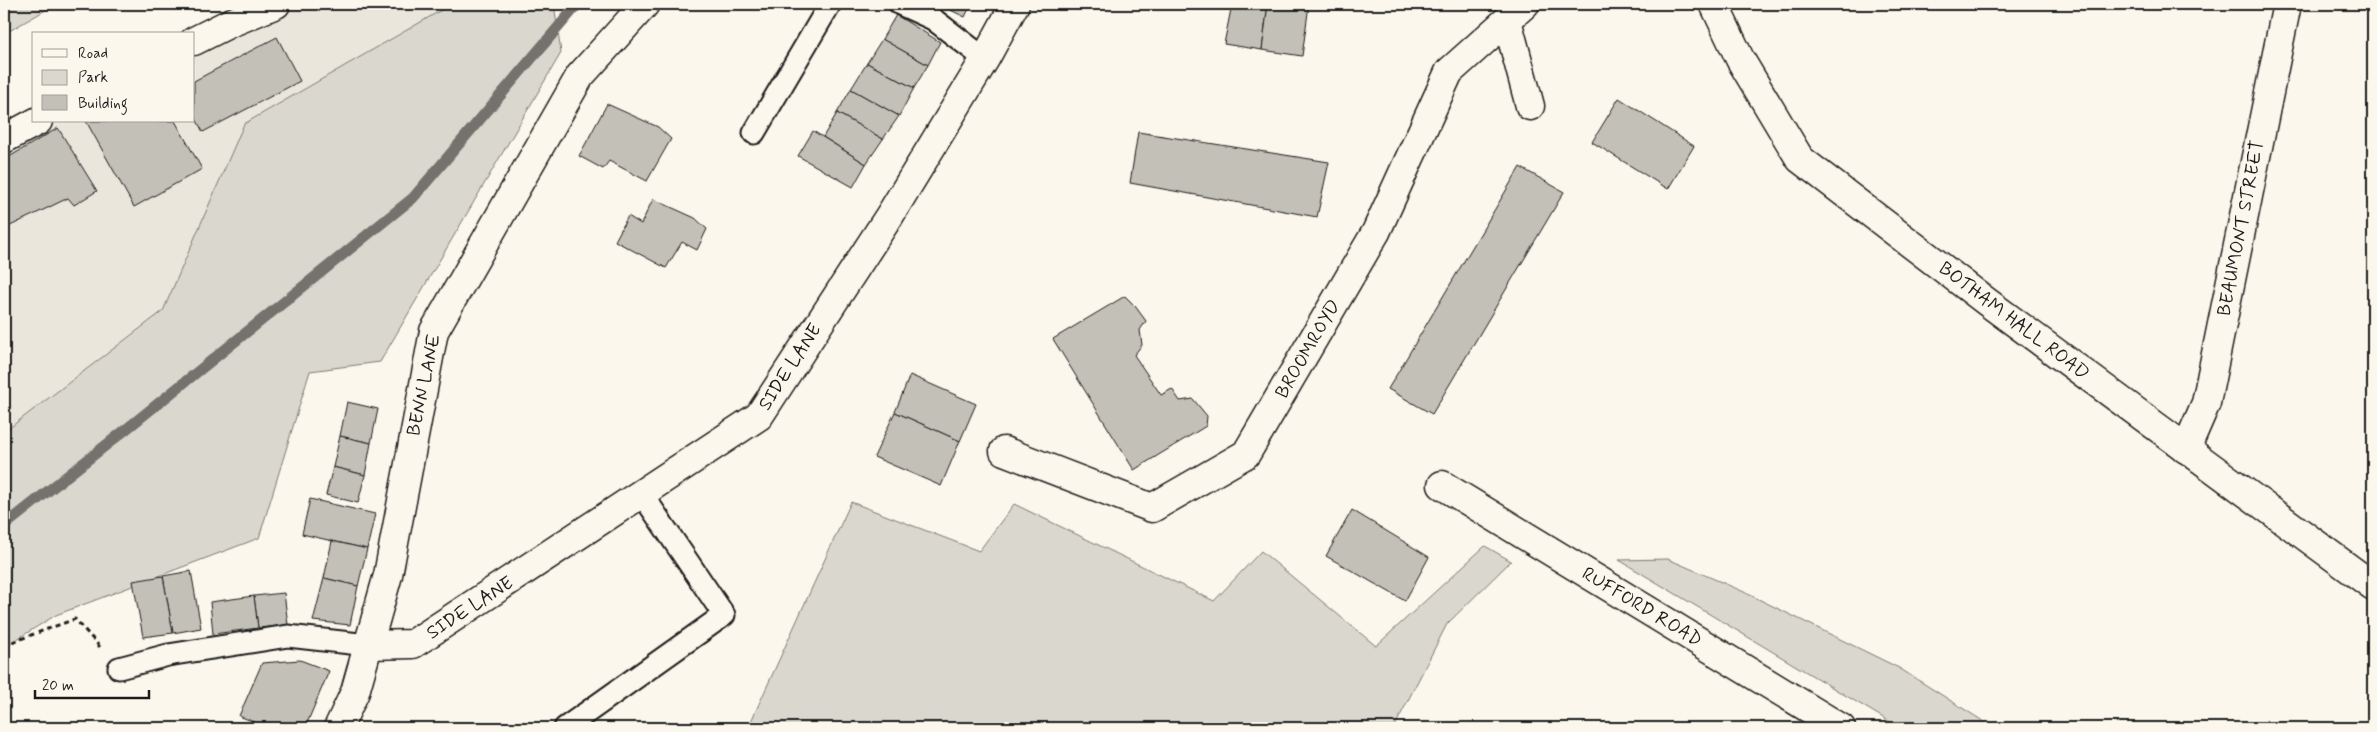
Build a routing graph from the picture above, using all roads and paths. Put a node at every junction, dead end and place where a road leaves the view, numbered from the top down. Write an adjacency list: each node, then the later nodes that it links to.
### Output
1 (276, 4): 9 (street)
2 (645, 4): 21 (street, BENN LANE)
3 (830, 4): 13 (lane)
4 (900, 4): 10 (lane)
5 (1015, 4): 10 (street, SIDE LANE)
6 (1714, 4): 15 (street, BOTHAM HALL ROAD)
7 (2287, 4): 15 (street, BEAUMONT STREET)
8 (1516, 12): 11 (street, BROOMROYD); 16 (street, BROOMROYD)
9 (195, 40)
10 (985, 59): 18 (street, SIDE LANE)
11 (1530, 106)
12 (36, 122): 14 (street)
13 (754, 133)
14 (4, 139)
15 (2186, 449): 19 (street, BOTHAM HALL ROAD)
16 (1004, 451)
17 (1442, 485): 23 (street, RUFFORD ROAD)
18 (642, 494): 21 (street, SIDE LANE); 25 (lane)
19 (2373, 586)
20 (4, 645): 22 (path)
21 (368, 646): 22 (lane); 24 (street, BENN LANE)
22 (119, 668)
23 (1825, 724)
24 (338, 728)
25 (565, 728)

